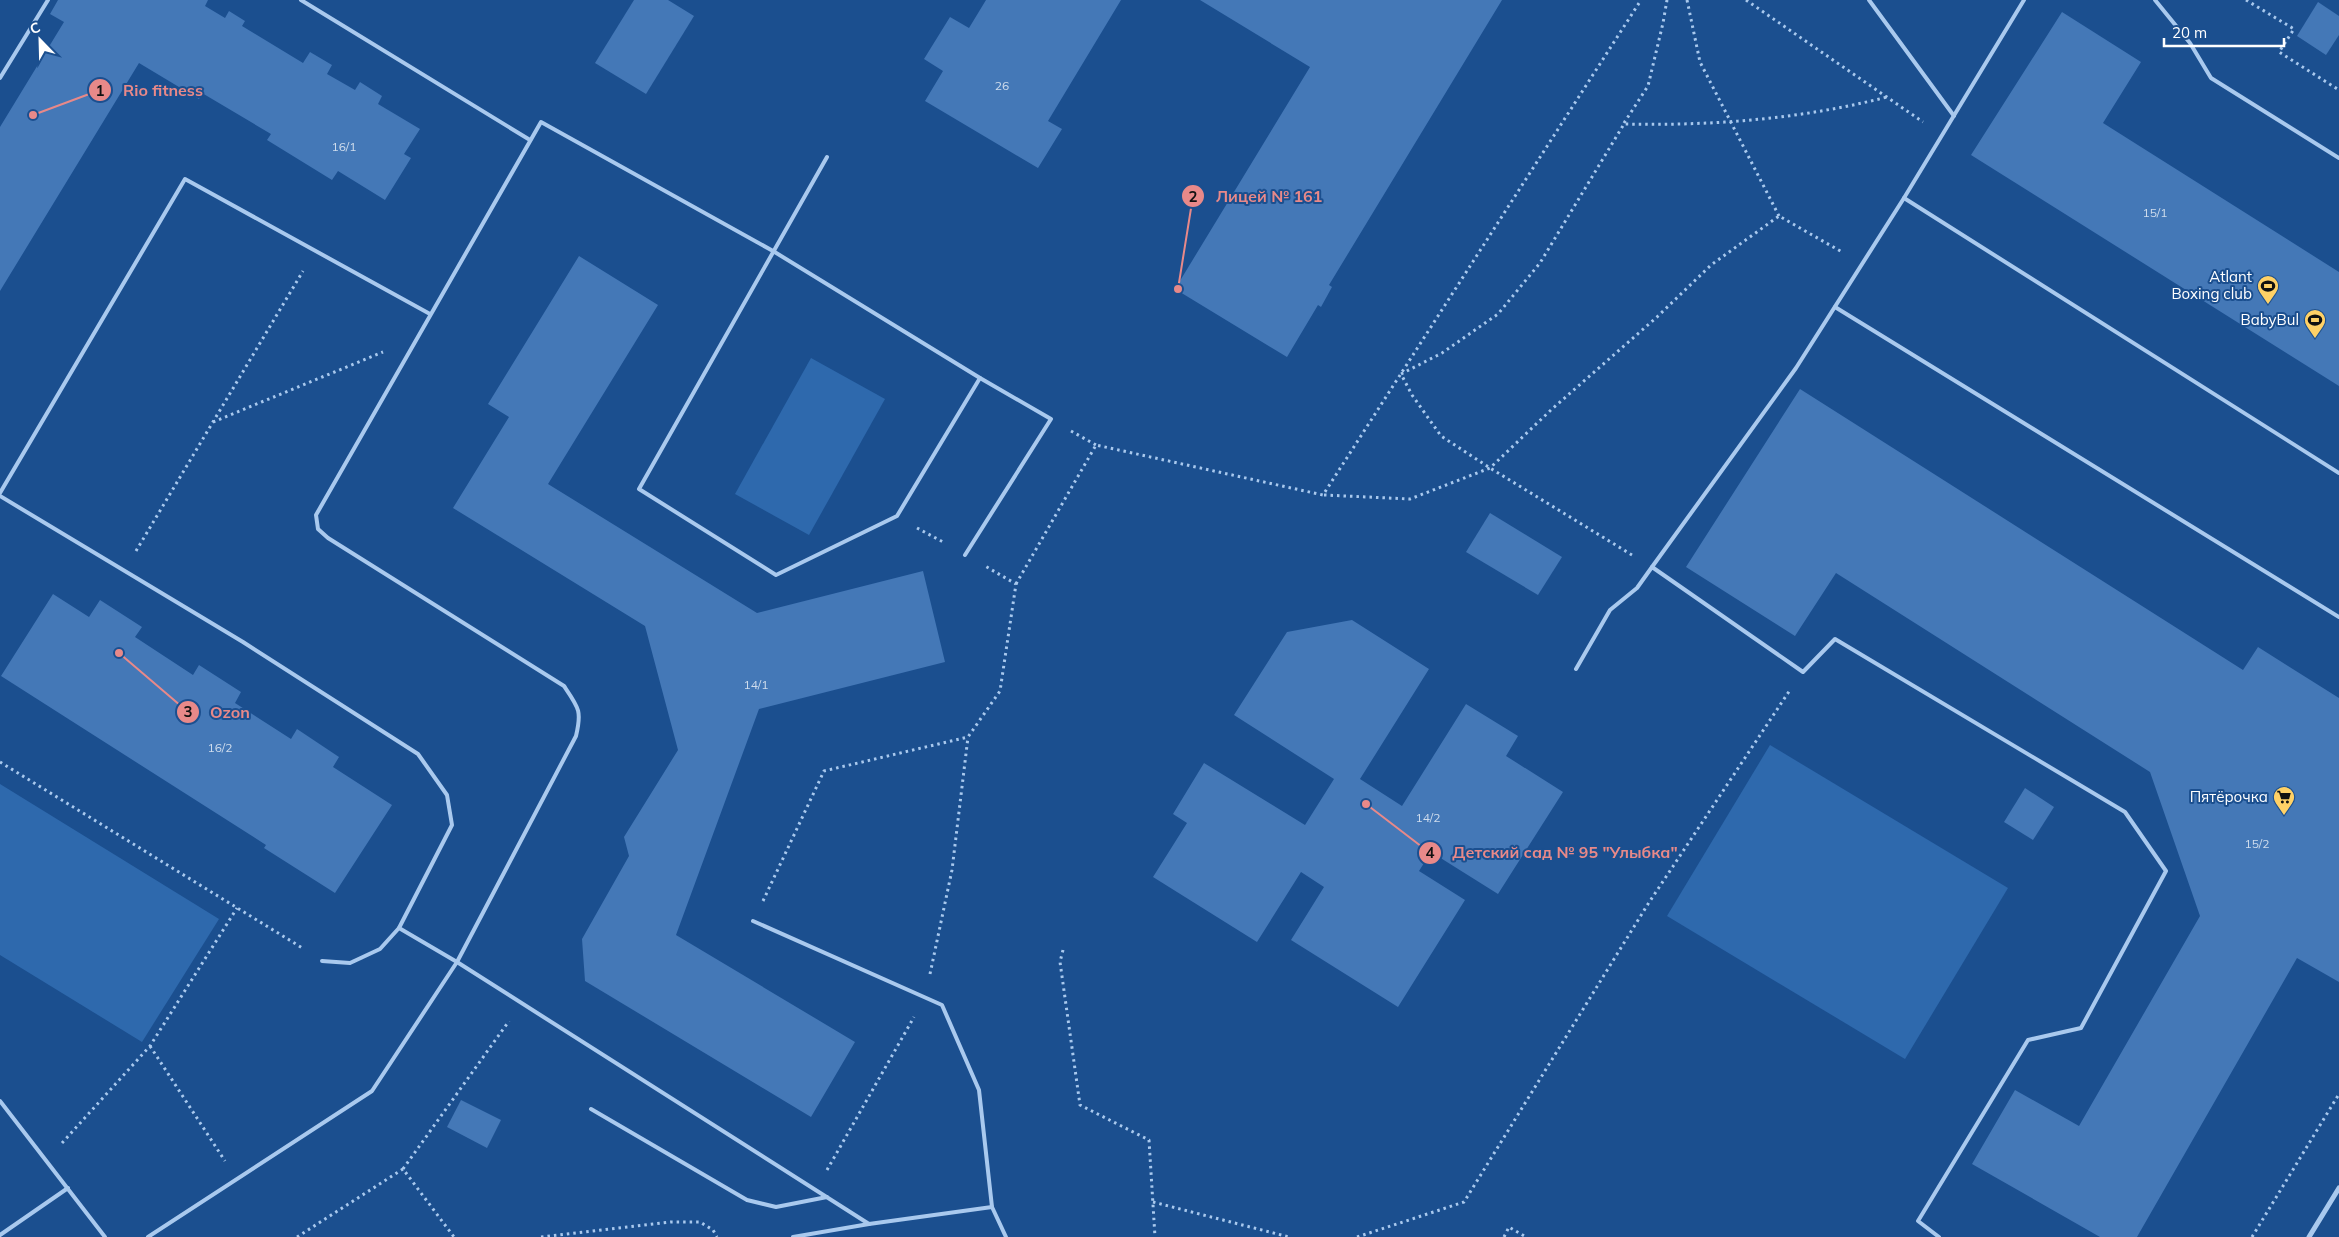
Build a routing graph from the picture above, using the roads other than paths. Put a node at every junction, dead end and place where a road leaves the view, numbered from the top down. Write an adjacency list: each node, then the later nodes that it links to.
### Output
1 (48, 0): 6 (lane)
2 (301, 0): 8 (lane)
3 (1869, 0): 7 (lane)
4 (2024, 0): 7 (lane)
5 (2155, 0): 10 (lane)
6 (0, 78)
7 (1954, 116): 11 (lane)
8 (530, 140): 12 (lane); 14 (lane)
9 (827, 158): 12 (lane)
10 (2339, 158)
11 (1904, 198): 13 (lane); 16 (lane)
12 (773, 251): 15 (lane); 15 (lane)
13 (1834, 307): 19 (lane); 20 (lane)
14 (430, 314): 17 (lane); 25 (lane)
15 (980, 378): 18 (lane)
16 (2339, 473)
17 (0, 495): 23 (lane)
18 (965, 555)
19 (1652, 567): 21 (lane); 38 (lane)
20 (2339, 617)
21 (1576, 669)
22 (753, 921): 31 (lane)
23 (399, 928): 24 (lane); 25 (lane)
24 (322, 961)
25 (457, 962): 30 (lane); 35 (lane)
26 (0, 1101): 28 (lane)
27 (591, 1109): 30 (lane)
28 (68, 1188): 33 (lane); 34 (lane)
29 (2339, 1188): 39 (street)
30 (827, 1197): 32 (lane)
31 (992, 1207): 32 (lane); 37 (lane)
32 (869, 1224): 36 (lane)
33 (0, 1235)
34 (105, 1237)
35 (148, 1237)
36 (793, 1237)
37 (1006, 1237)
38 (1939, 1237)
39 (2309, 1237)

